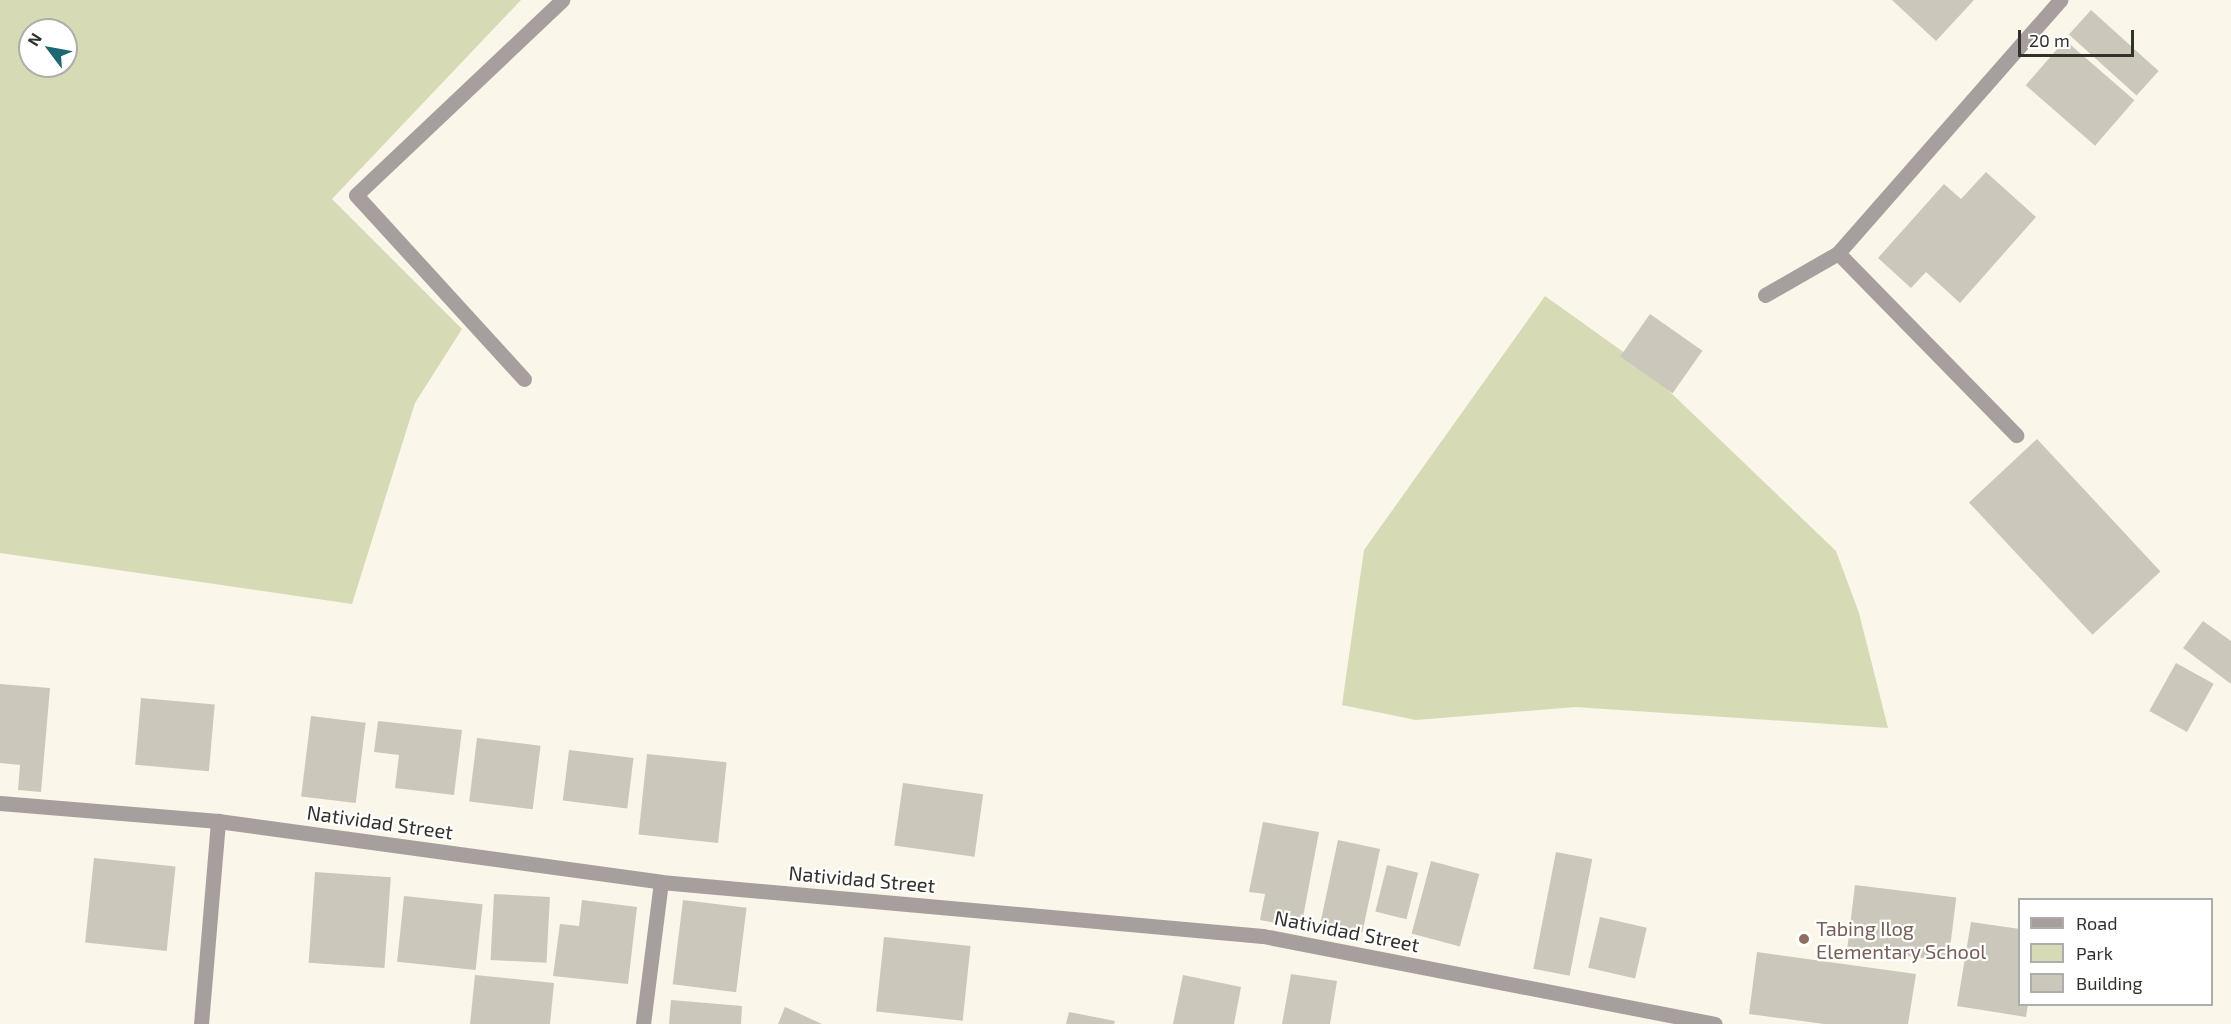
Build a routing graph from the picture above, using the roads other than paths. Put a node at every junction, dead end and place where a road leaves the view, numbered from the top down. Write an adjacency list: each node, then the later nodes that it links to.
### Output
1 (562, 0): 5 (street)
2 (2060, 0): 3 (street)
3 (1838, 253): 4 (street); 6 (street)
4 (1764, 295)
5 (524, 379)
6 (2016, 435)
7 (0, 803): 8 (street, Natividad Street)
8 (218, 821): 9 (street, Natividad Street); 10 (street)
9 (661, 882): 11 (street); 12 (street, Natividad Street)
10 (201, 1024)
11 (643, 1024)
12 (1715, 1024)

